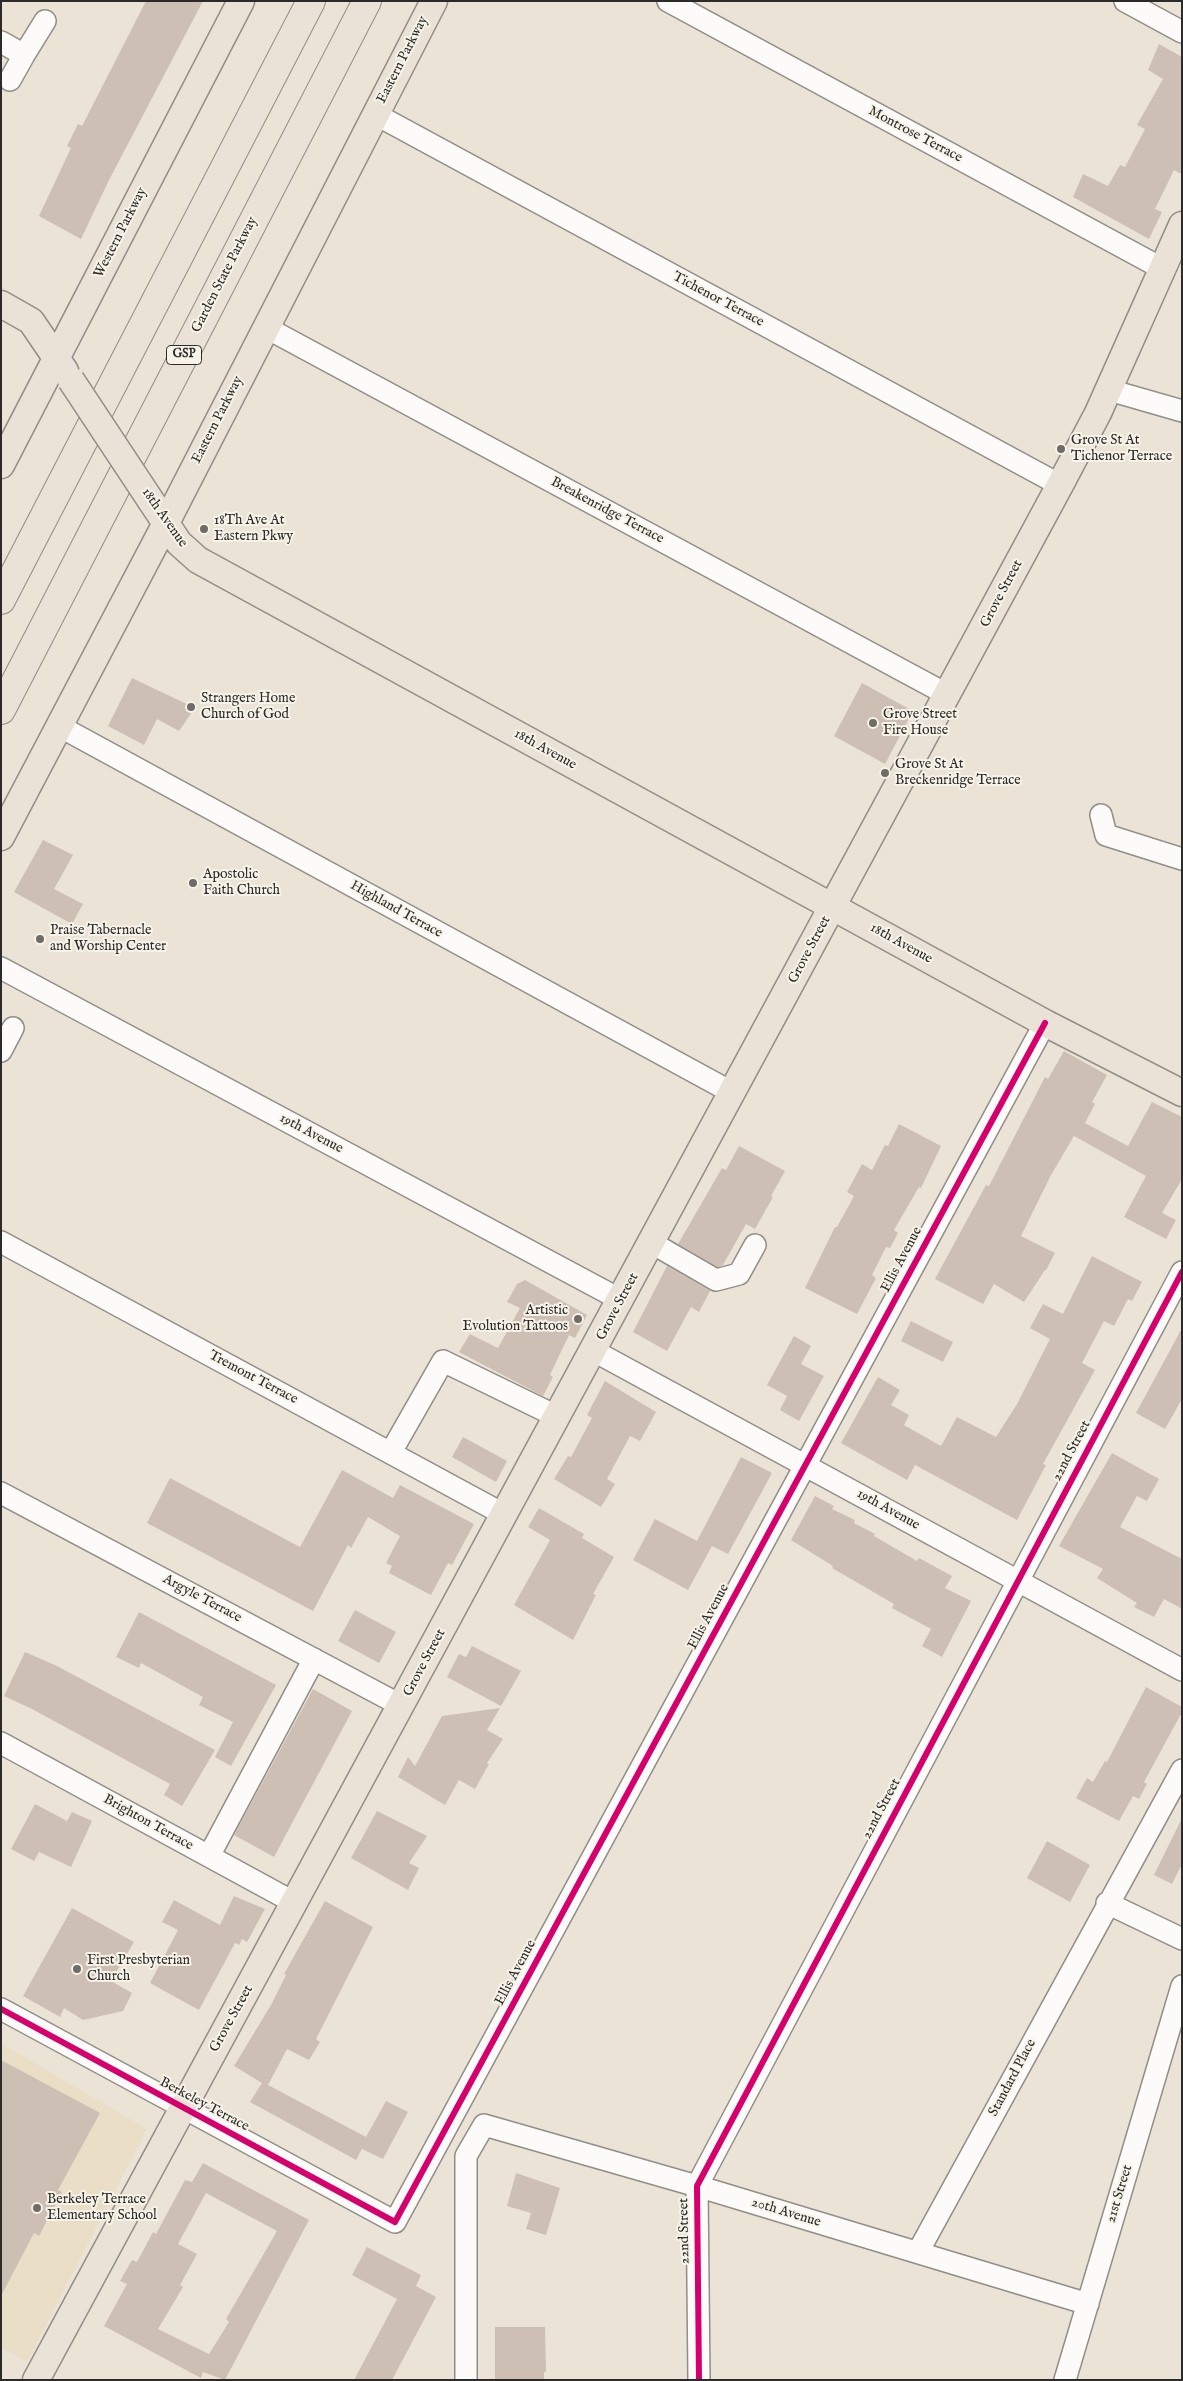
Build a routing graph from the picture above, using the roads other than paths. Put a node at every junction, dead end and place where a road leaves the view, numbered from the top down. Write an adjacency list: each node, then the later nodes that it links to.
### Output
1 (242, 1): 17 (main road, Western Parkway)
2 (310, 1): 23 (highway)
3 (367, 1): 25 (highway, Garden State Parkway / GSP)
4 (434, 1): 12 (main road, Eastern Parkway)
5 (668, 1): 14 (street, Montrose Terrace)
6 (1125, 1): 8 (street)
7 (45, 21): 10 (street)
8 (1182, 32)
9 (1, 42): 10 (street)
10 (24, 55): 11 (street)
11 (10, 80)
12 (375, 114): 16 (main road, Eastern Parkway); 21 (street, Tichenor Terrace)
13 (1182, 225): 14 (main road, Grove Street)
14 (1163, 269): 18 (main road, Grove Street)
15 (1, 304): 17 (main road, 18th Avenue)
16 (265, 327): 22 (main road, Eastern Parkway); 24 (street, Breakenridge Terrace)
17 (64, 369): 20 (main road, Western Parkway); 22 (main road, 18th Avenue, bridge)
18 (1109, 390): 19 (street); 21 (main road, Grove Street)
19 (1182, 410)
20 (1, 465)
21 (1060, 485): 24 (main road, Grove Street)
22 (166, 523): 26 (main road, Eastern Parkway); 30 (main road, 18th Avenue)
23 (1, 600)
24 (948, 695): 30 (main road, Grove Street)
25 (1, 710)
26 (59, 726): 28 (main road, Eastern Parkway); 35 (street, Highland Terrace)
27 (1101, 815): 29 (street)
28 (1, 837)
29 (1182, 859)
30 (833, 907): 32 (main road, 18th Avenue); 35 (main road, Grove Street)
31 (1, 968): 41 (street, 19th Avenue)
32 (1045, 1023): 36 (main road, 18th Avenue); 45 (street, Ellis Avenue)
33 (13, 1028): 34 (street)
34 (1, 1051)
35 (733, 1093): 38 (main road, Grove Street)
36 (1182, 1093)
37 (1, 1242): 44 (street, Tremont Terrace)
38 (652, 1243): 39 (street); 41 (main road, Grove Street)
39 (755, 1245)
40 (1182, 1272): 48 (street, 22nd Street)
41 (622, 1300): 42 (main road, Grove Street)
42 (594, 1351): 43 (main road, Grove Street); 45 (street, 19th Avenue)
43 (558, 1417): 44 (street); 47 (main road, Grove Street)
44 (391, 1452): 47 (street, Tremont Terrace)
45 (805, 1465): 48 (street, 19th Avenue); 62 (street, Ellis Avenue)
46 (1, 1493): 49 (street, Argyle Terrace)
47 (505, 1515): 51 (main road, Grove Street)
48 (1017, 1581): 50 (street, 19th Avenue); 61 (street, 22nd Street)
49 (314, 1659): 51 (street, Argyle Terrace); 54 (street)
50 (1182, 1670)
51 (402, 1706): 55 (main road, Grove Street)
52 (1, 1743): 54 (street, Brighton Terrace)
53 (1182, 1770): 56 (street)
54 (210, 1856): 55 (street, Brighton Terrace)
55 (295, 1903): 60 (main road, Grove Street)
56 (1108, 1903): 57 (street); 63 (street, Standard Place)
57 (1182, 1939)
58 (1182, 1986): 64 (street, 21st Street)
59 (1, 2009): 60 (street, Berkeley Terrace)
60 (184, 2108): 62 (street, Berkeley Terrace); 65 (main road, Grove Street)
61 (696, 2186): 63 (street, 20th Avenue); 66 (street, 20th Avenue); 67 (street, 22nd Street)
62 (395, 2222)
63 (918, 2252): 64 (street, 20th Avenue)
64 (1088, 2304): 68 (street, 21st Street)
65 (36, 2380)
66 (466, 2380)
67 (699, 2380)
68 (1065, 2380)

